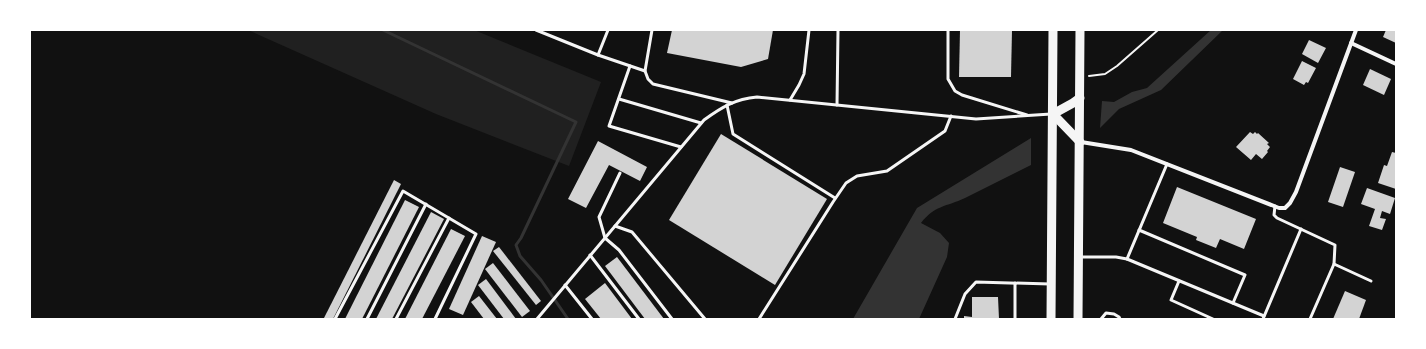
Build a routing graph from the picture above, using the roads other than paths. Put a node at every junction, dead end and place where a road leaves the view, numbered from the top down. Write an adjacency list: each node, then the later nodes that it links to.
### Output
1 (536, 30): 11 (lane)
2 (608, 30): 11 (lane)
3 (652, 30): 14 (lane)
4 (809, 30): 17 (lane)
5 (838, 30): 20 (lane)
6 (948, 30): 22 (lane)
7 (1053, 30): 21 (main road)
8 (1080, 30): 15 (main road)
9 (1356, 30): 10 (street)
10 (1351, 44): 12 (street); 31 (street)
11 (598, 55): 13 (lane)
12 (1396, 64)
13 (630, 66): 14 (lane); 16 (lane)
14 (645, 71): 18 (lane)
15 (1080, 98): 21 (main road); 25 (main road)
16 (619, 99): 24 (lane); 26 (lane)
17 (790, 100): 18 (lane); 20 (lane)
18 (732, 103): 19 (lane)
19 (727, 105): 24 (lane); 29 (lane)
20 (837, 105): 23 (lane)
21 (1053, 114): 22 (lane); 25 (main road); 45 (main road)
22 (1029, 115): 23 (lane)
23 (951, 116): 29 (lane)
24 (701, 123): 26 (lane)
25 (1080, 142): 27 (street); 38 (main road)
26 (681, 147): 33 (lane)
27 (1167, 164): 31 (street); 35 (lane)
28 (620, 173): 36 (lane)
29 (835, 198): 57 (lane)
30 (426, 204): 32 (lane); 48 (lane); 49 (lane)
31 (1275, 206): 34 (lane)
32 (449, 218): 50 (lane); 51 (lane)
33 (615, 226): 36 (lane); 56 (lane)
34 (1301, 229): 40 (lane); 47 (lane)
35 (1139, 230): 39 (lane); 46 (lane)
36 (605, 238): 37 (lane); 55 (lane)
37 (590, 255): 44 (lane); 54 (lane)
38 (1079, 257): 39 (lane); 61 (main road)
39 (1127, 259): 41 (lane)
40 (1334, 264): 42 (lane); 65 (lane)
41 (1179, 281): 46 (lane); 64 (lane)
42 (1371, 281)
43 (1015, 283): 45 (lane); 58 (lane); 59 (lane)
44 (565, 285): 52 (lane); 53 (lane)
45 (1052, 285): 60 (main road)
46 (1233, 303): 47 (lane)
47 (1263, 318)
48 (336, 319)
49 (367, 319)
50 (396, 319)
51 (436, 319)
52 (537, 319)
53 (592, 319)
54 (639, 319)
55 (672, 319)
56 (705, 319)
57 (759, 319)
58 (955, 319)
59 (1015, 319)
60 (1051, 319)
61 (1078, 319)
62 (1101, 319): 63 (lane)
63 (1120, 319)
64 (1213, 319)
65 (1310, 319)

